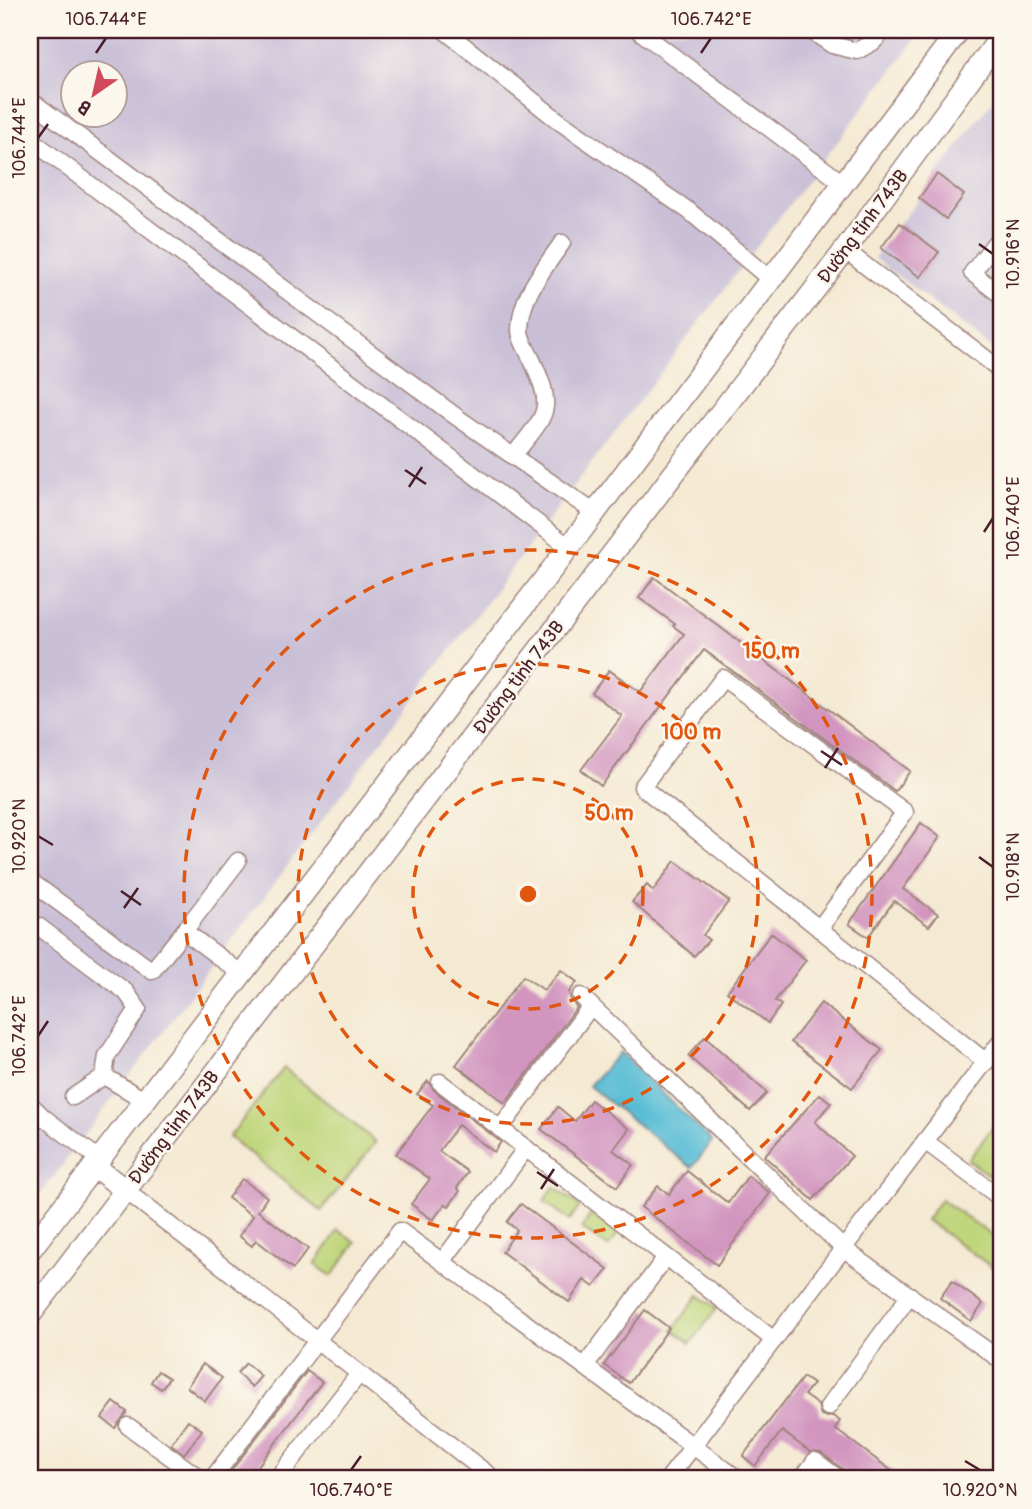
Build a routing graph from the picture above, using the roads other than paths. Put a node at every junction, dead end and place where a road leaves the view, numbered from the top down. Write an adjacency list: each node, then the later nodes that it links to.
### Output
1 (444, 30): 15 (street)
2 (638, 30): 9 (street)
3 (810, 30): 4 (street)
4 (884, 30)
5 (959, 30): 9 (main road, Đường tỉnh 743B)
6 (1002, 36): 13 (main road, Đường tỉnh 743B)
7 (30, 100): 10 (street)
8 (30, 139): 14 (street)
9 (844, 184): 15 (main road, Đường tỉnh 743B)
10 (207, 233): 14 (street); 18 (street)
11 (1002, 234): 16 (street)
12 (562, 243): 18 (street)
13 (845, 250): 17 (street); 39 (main road, Đường tỉnh 743B)
14 (190, 260): 20 (street)
15 (771, 280): 19 (main road, Đường tỉnh 743B)
16 (1002, 296)
17 (1002, 371)
18 (513, 456): 19 (street)
19 (595, 513): 20 (main road, Đường tỉnh 743B)
20 (569, 547): 26 (main road, Đường tỉnh 743B)
21 (239, 860): 25 (street)
22 (30, 881): 25 (street)
23 (38, 926): 29 (street)
24 (819, 929): 24 (street); 28 (street)
25 (184, 931): 26 (street)
26 (242, 974): 32 (main road, Đường tỉnh 743B)
27 (1002, 1040): 28 (street)
28 (986, 1062): 36 (street)
29 (104, 1076): 31 (street); 32 (street)
30 (440, 1082): 35 (street)
31 (73, 1097)
32 (144, 1100): 38 (main road, Đường tỉnh 743B)
33 (30, 1104): 34 (street)
34 (36, 1118): 38 (street)
35 (500, 1129): 37 (street); 41 (street)
36 (925, 1141): 40 (street); 41 (street)
37 (526, 1148): 43 (street); 44 (street)
38 (96, 1163): 39 (main road); 42 (main road, Đường tỉnh 743B)
39 (125, 1190): 46 (main road, Đường tỉnh 743B); 47 (street)
40 (1002, 1199)
41 (844, 1249): 45 (street); 48 (street)
42 (30, 1250)
43 (666, 1257): 48 (street); 50 (street)
44 (442, 1262): 47 (street); 50 (street)
45 (909, 1295): 49 (street); 52 (street)
46 (30, 1315)
47 (317, 1340): 51 (street); 56 (street)
48 (774, 1340): 54 (street)
49 (1002, 1361)
50 (585, 1366): 54 (street)
51 (359, 1374): 57 (street); 58 (street)
52 (828, 1406)
53 (128, 1426): 55 (street)
54 (693, 1446): 59 (street); 60 (street)
55 (201, 1479)
56 (212, 1479)
57 (277, 1479)
58 (492, 1479)
59 (668, 1479)
60 (738, 1479)
61 (802, 1479): 62 (street)
62 (839, 1479)

